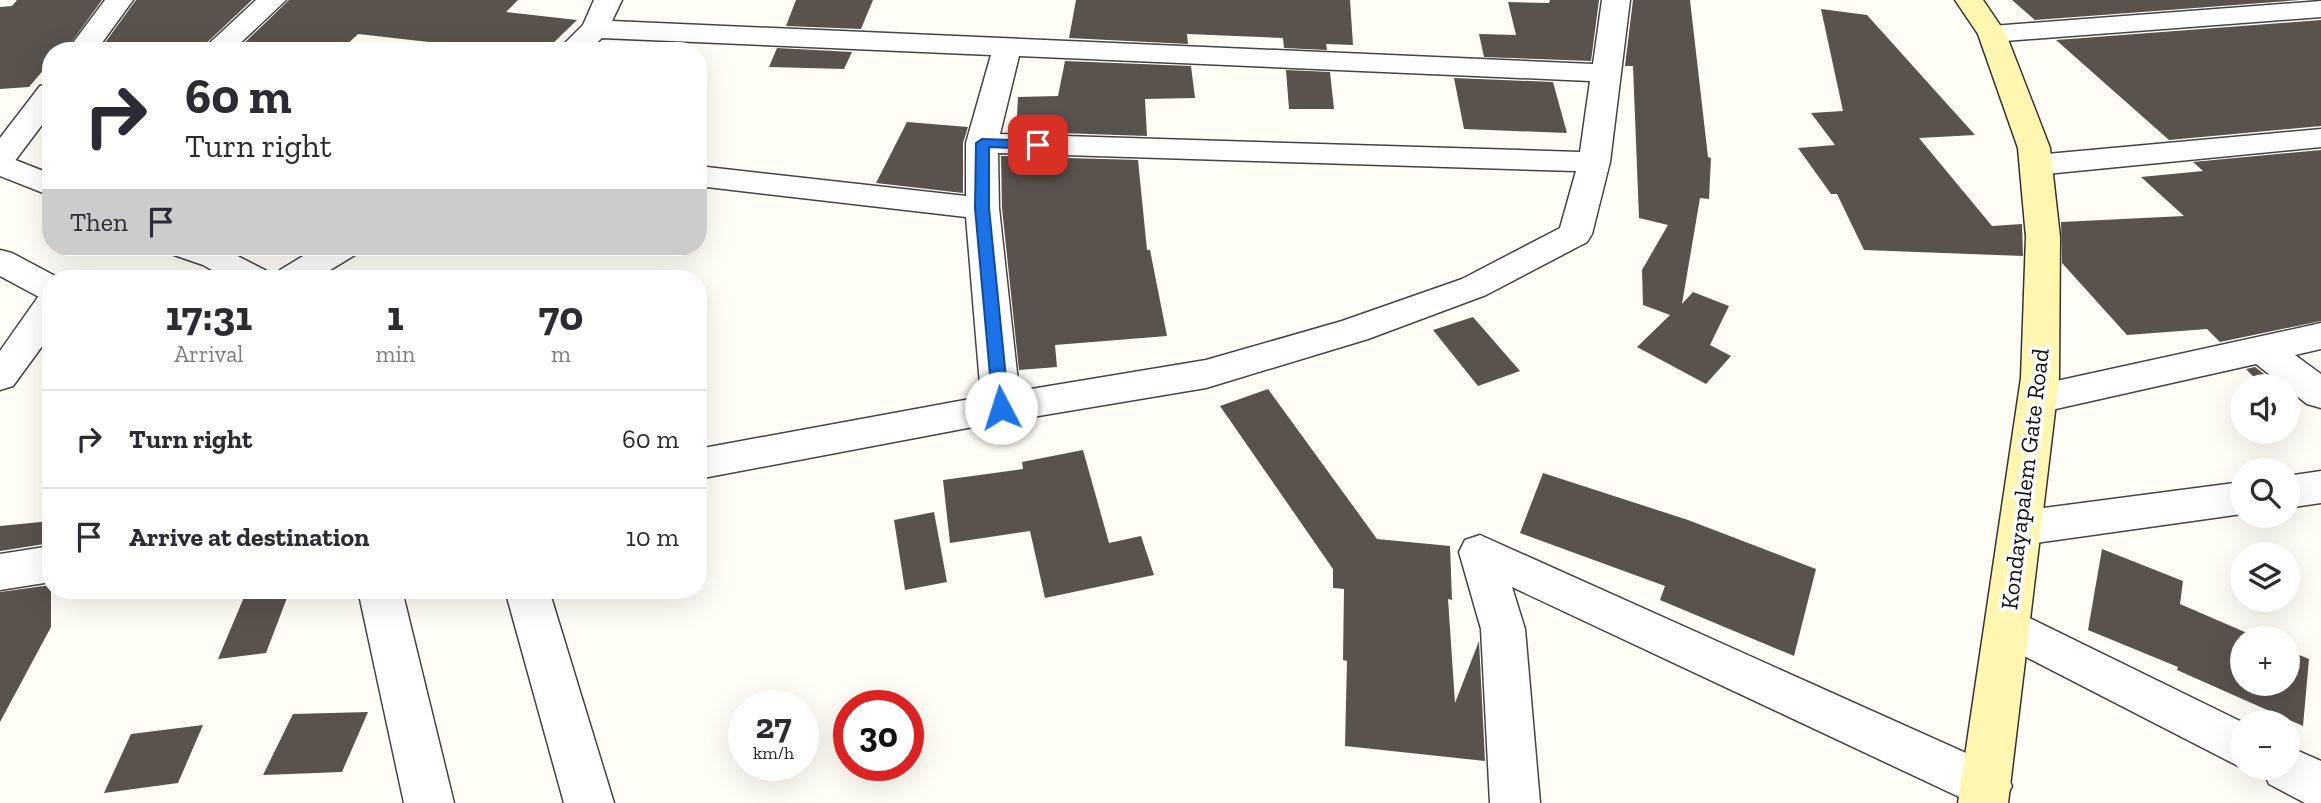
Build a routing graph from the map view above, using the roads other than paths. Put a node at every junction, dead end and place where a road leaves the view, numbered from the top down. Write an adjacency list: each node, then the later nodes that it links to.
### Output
1 (119, 0): 9 (street)
2 (272, 0): 10 (street)
3 (608, 0): 7 (street)
4 (1616, 0): 13 (street)
5 (1969, 0): 8 (main road, Kondayapalem Gate Road)
6 (2321, 9): 8 (street)
7 (595, 29): 11 (street); 12 (street)
8 (1992, 34): 19 (main road, Kondayapalem Gate Road)
9 (88, 42)
10 (225, 42)
11 (581, 42)
12 (1007, 48): 13 (street); 16 (street)
13 (1606, 73): 18 (street)
14 (42, 104): 17 (street)
15 (2321, 138): 19 (street)
16 (982, 143): 18 (street); 22 (street)
17 (0, 162): 21 (street)
18 (1594, 162): 35 (street)
19 (2036, 165): 34 (main road, Kondayapalem Gate Road)
20 (707, 177): 22 (street)
21 (42, 180)
22 (982, 208): 35 (street)
23 (212, 256): 26 (street)
24 (328, 256): 27 (street)
25 (0, 261): 28 (street)
26 (239, 270)
27 (305, 270)
28 (42, 284)
29 (42, 319): 32 (street)
30 (2321, 336): 31 (street)
31 (2261, 348): 33 (street); 34 (street)
32 (0, 376)
33 (2321, 394)
34 (2038, 399): 40 (main road, Kondayapalem Gate Road)
35 (1001, 408): 36 (street)
36 (707, 462)
37 (2321, 487): 38 (street)
38 (2300, 490)
39 (2230, 500): 40 (street)
40 (2021, 528): 45 (main road, Kondayapalem Gate Road)
41 (42, 565): 42 (street)
42 (0, 572)
43 (382, 599): 50 (street)
44 (530, 599): 51 (street)
45 (2007, 626): 46 (street); 49 (main road, Kondayapalem Gate Road)
46 (2230, 740)
47 (2300, 775): 48 (street)
48 (2321, 786)
49 (1985, 794): 52 (street)
50 (429, 803)
51 (589, 803)
52 (1515, 803)

